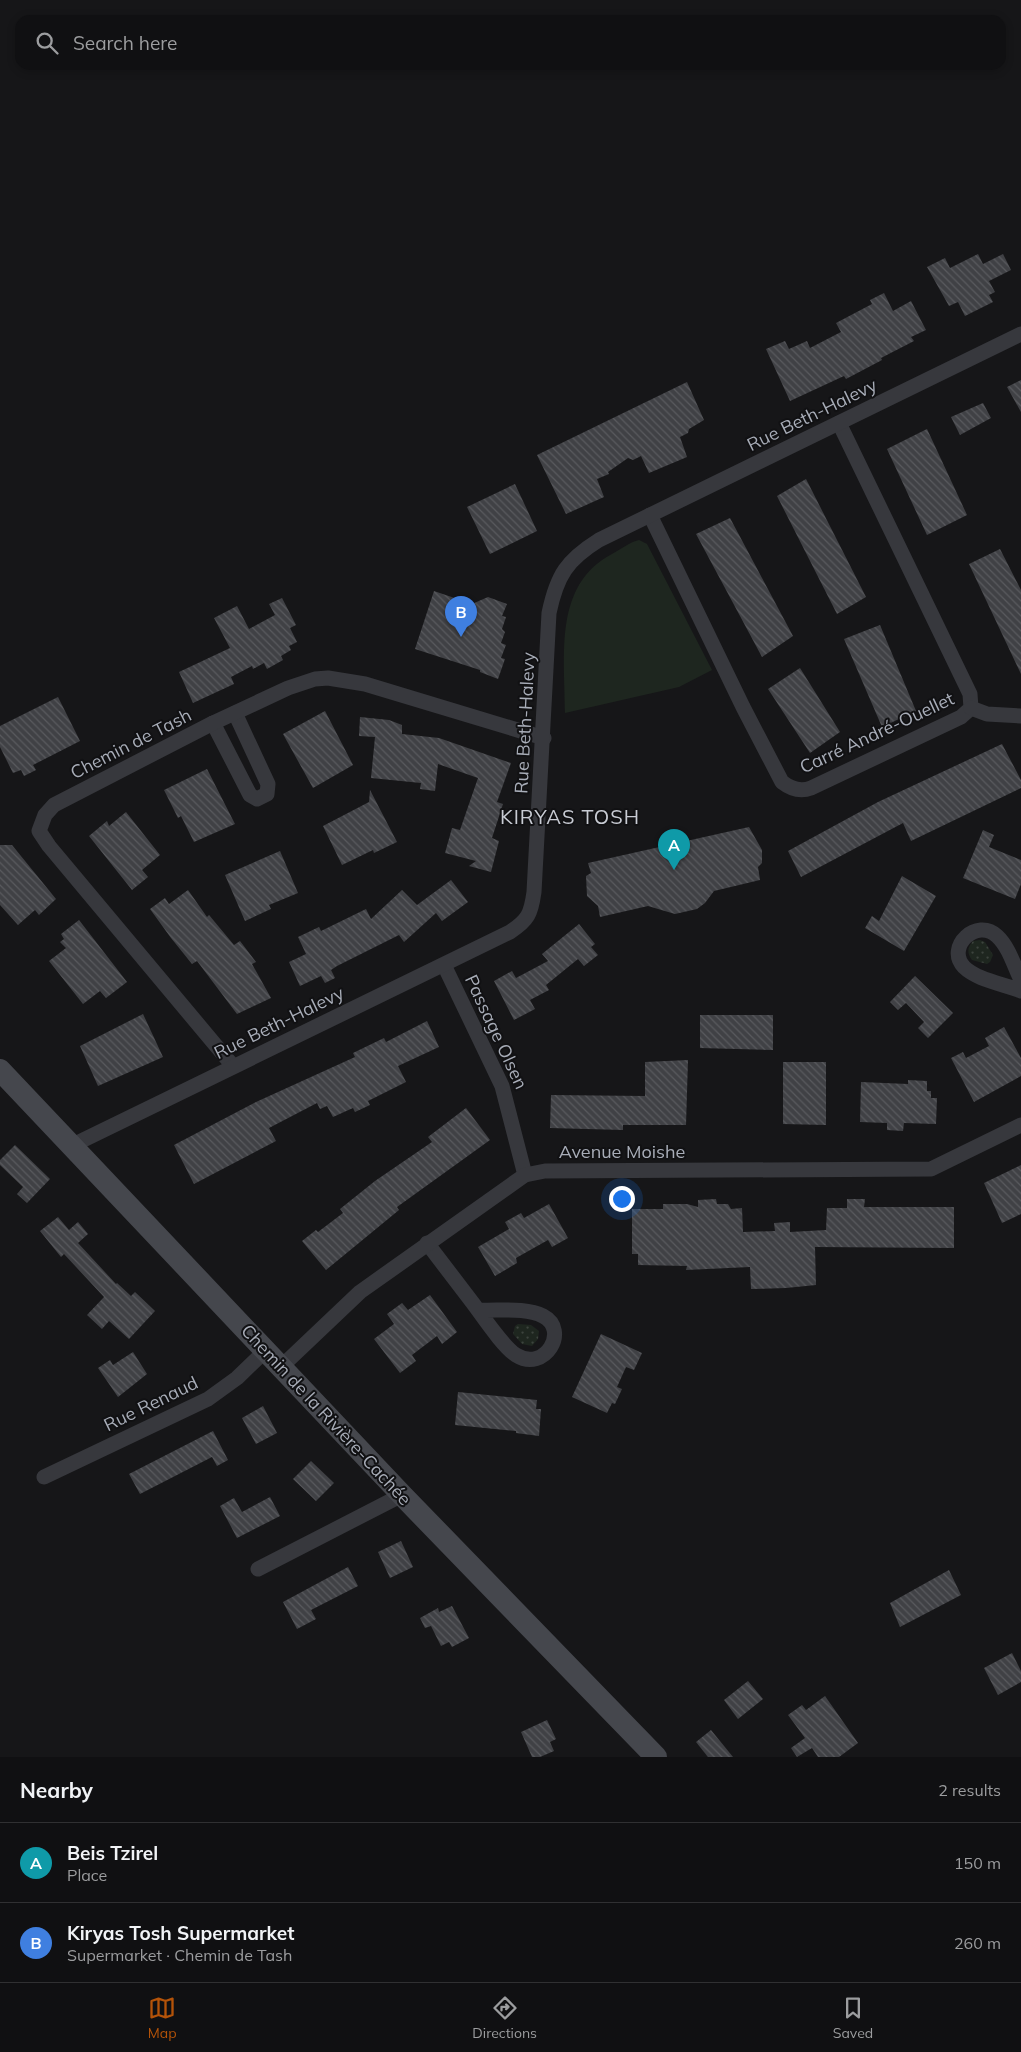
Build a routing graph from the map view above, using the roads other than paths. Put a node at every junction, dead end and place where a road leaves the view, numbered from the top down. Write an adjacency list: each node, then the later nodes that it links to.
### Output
1 (1021, 334): 2 (street, Rue Beth-Halevy)
2 (838, 423): 3 (street, Rue Beth-Halevy); 4 (street, Carré André-Ouellet)
3 (650, 515): 4 (street, Carré André-Ouellet); 8 (street, Rue Beth-Halevy)
4 (971, 708): 6 (street)
5 (235, 712): 7 (street, Chemin de Tash); 7 (street); 8 (street, Chemin de Tash)
6 (1021, 716)
7 (213, 723): 12 (street, Chemin de Tash)
8 (544, 738): 9 (street, Rue Beth-Halevy)
9 (444, 965): 12 (street, Rue Beth-Halevy); 16 (street, Passage Olsen)
10 (1021, 980): 11 (street)
11 (1021, 991)
12 (234, 1066): 15 (street, Rue Beth-Halevy)
13 (0, 1070): 15 (street, Chemin de la Rivière-Cachée)
14 (1021, 1125): 16 (street, Avenue Moishe)
15 (73, 1145): 19 (street, Chemin de la Rivière-Cachée)
16 (525, 1175): 17 (street, Avenue Moishe)
17 (427, 1244): 18 (street); 20 (street, Avenue Moishe)
18 (479, 1310): 18 (street)
19 (265, 1351): 20 (street, Chemin de la Rivière-Cachée); 21 (street, Rue Renaud)
20 (281, 1367): 22 (street, Chemin de la Rivière-Cachée)
21 (44, 1477)
22 (402, 1495): 23 (street); 24 (street, Chemin de la Rivière-Cachée)
23 (258, 1569)
24 (656, 1757)

